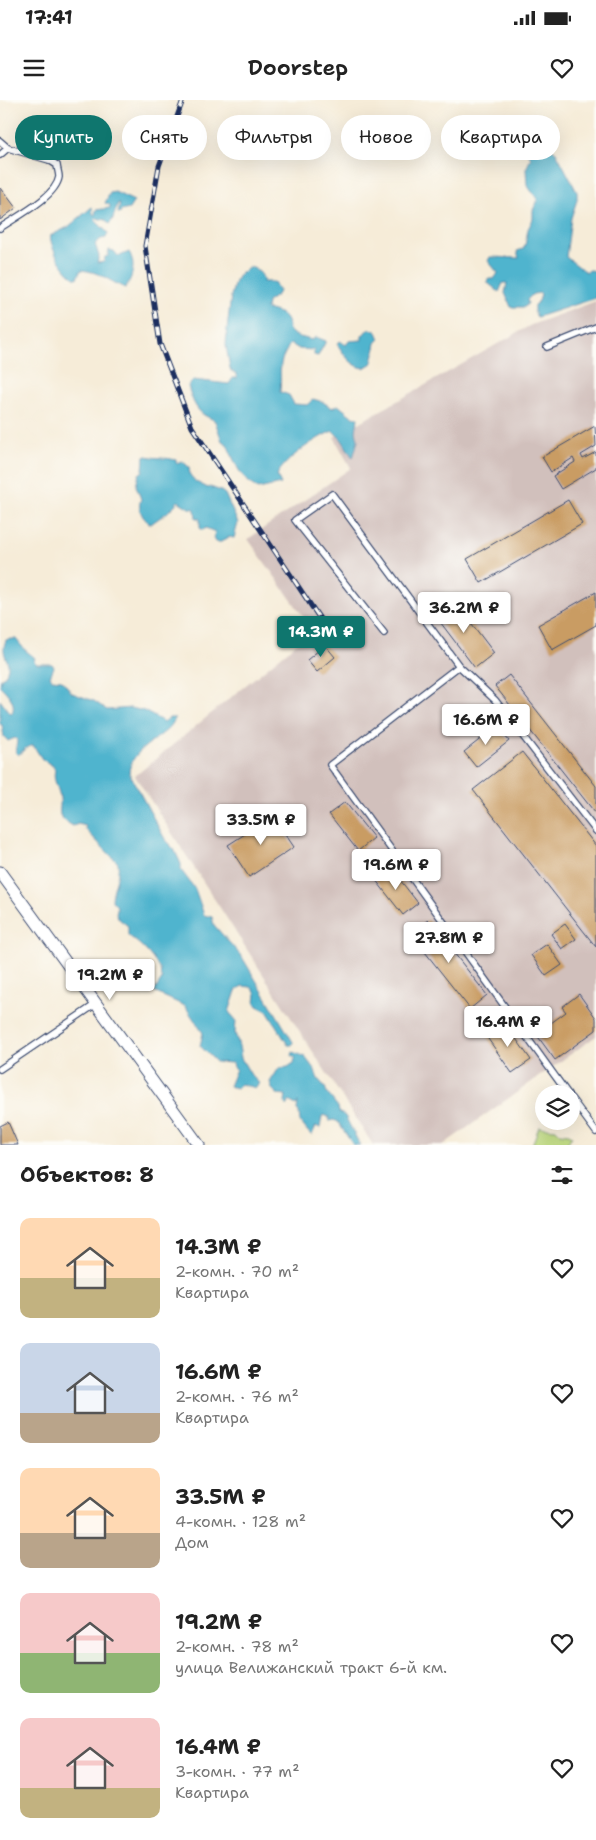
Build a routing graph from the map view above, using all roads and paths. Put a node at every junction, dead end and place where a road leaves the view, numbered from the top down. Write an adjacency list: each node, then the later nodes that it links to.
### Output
1 (0, 141): 2 (lane)
2 (8, 148): 3 (lane); 4 (lane)
3 (0, 155)
4 (0, 228)
5 (596, 327): 6 (lane)
6 (547, 347)
7 (384, 633): 8 (lane)
8 (459, 666): 9 (lane); 13 (lane)
9 (596, 831)
10 (0, 872): 11 (street)
11 (96, 1004): 12 (lane); 16 (street)
12 (0, 1068)
13 (561, 1085)
14 (580, 1110): 15 (lane)
15 (596, 1132)
16 (199, 1145)

